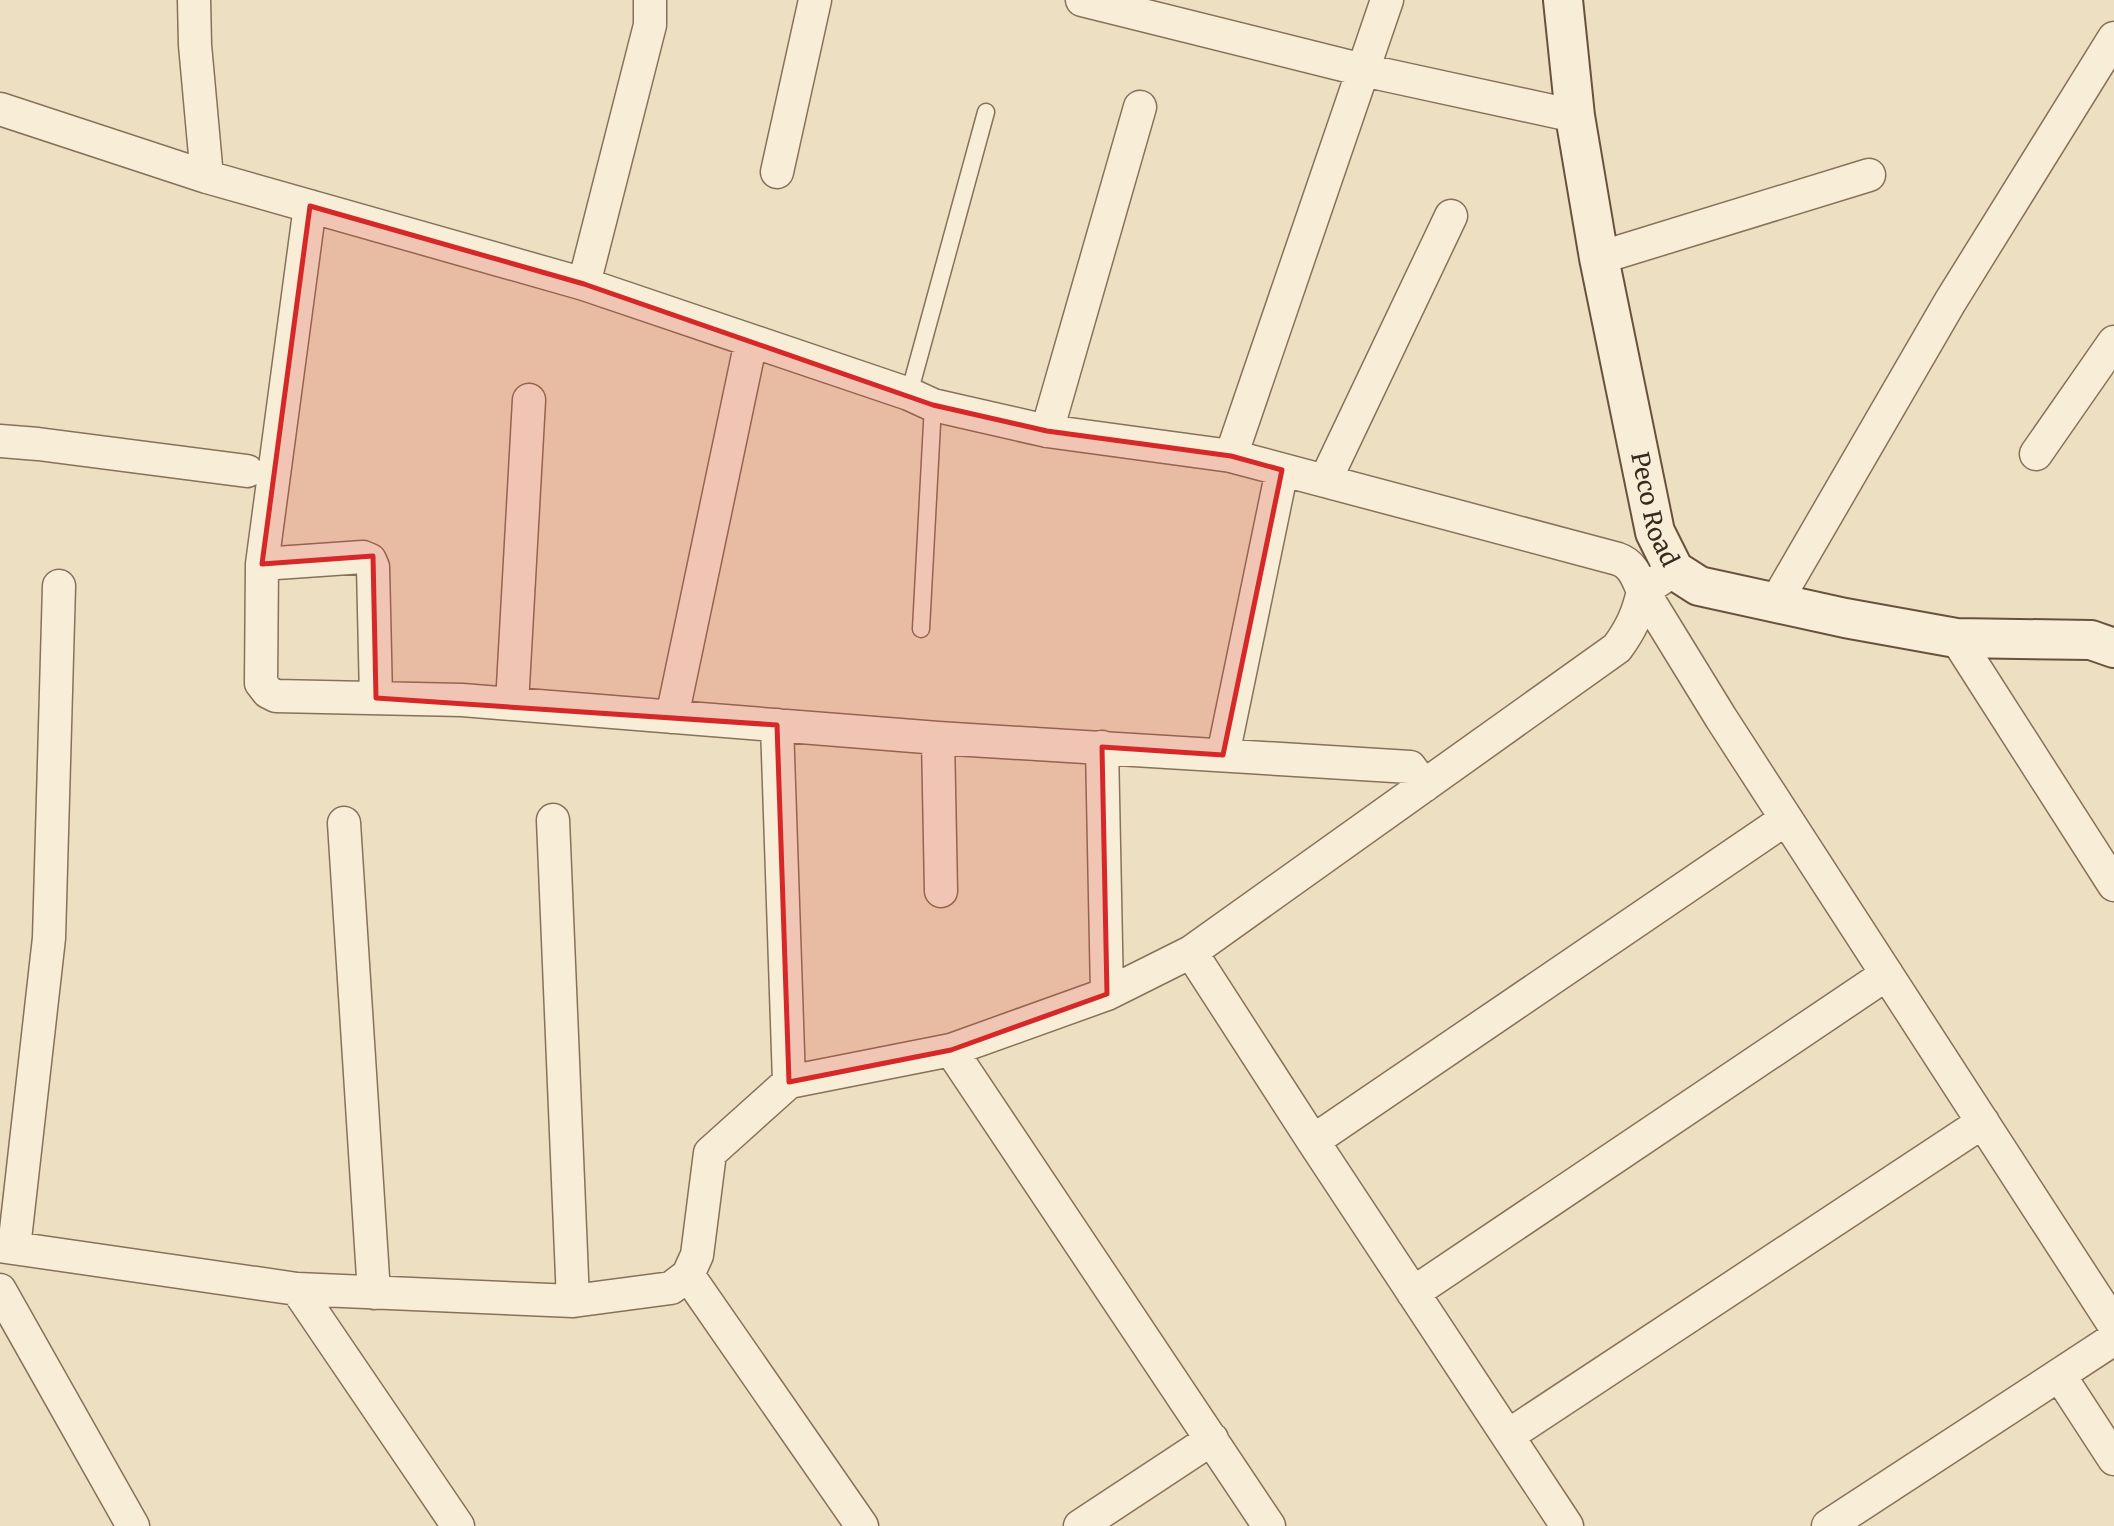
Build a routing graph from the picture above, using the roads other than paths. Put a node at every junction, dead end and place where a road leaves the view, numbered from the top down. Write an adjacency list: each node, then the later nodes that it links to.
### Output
1 (194, 0): 15 (street)
2 (650, 0): 19 (street)
3 (815, 0): 13 (street)
4 (1082, 0): 8 (street)
5 (1387, 0): 8 (street)
6 (1563, 0): 12 (street, Peco Road)
7 (2114, 38): 34 (street)
8 (1363, 70): 12 (street); 27 (street)
9 (1140, 107): 24 (street)
10 (0, 109): 15 (street)
11 (986, 111): 23 (lane)
12 (1575, 116): 18 (street, Peco Road)
13 (777, 172)
14 (1870, 175): 18 (street)
15 (207, 177): 16 (street)
16 (310, 206): 19 (street); 31 (street)
17 (1451, 216): 30 (street)
18 (1600, 258): 32 (street, Peco Road)
19 (584, 284): 20 (street)
20 (751, 341): 23 (street); 40 (street)
21 (2114, 342): 26 (street)
22 (529, 400): 39 (street)
23 (921, 400): 24 (street); 35 (lane)
24 (1047, 431): 27 (street)
25 (0, 441): 29 (street)
26 (2036, 454)
27 (1231, 456): 28 (street)
28 (1282, 470): 30 (street); 44 (street)
29 (247, 471)
30 (1325, 481): 32 (street)
31 (262, 564): 38 (street); 38 (street)
32 (1658, 581): 34 (street, Peco Road); 45 (street); 46 (street)
33 (59, 586): 58 (street)
34 (1776, 602): 36 (street, Peco Road)
35 (921, 629)
36 (1956, 638): 37 (street, Peco Road); 49 (street)
37 (2113, 645)
38 (376, 698): 39 (street)
39 (512, 704): 40 (street)
40 (672, 717): 41 (street)
41 (777, 725): 42 (street); 55 (street)
42 (939, 738): 43 (street); 50 (street)
43 (1102, 747): 44 (street); 53 (street)
44 (1223, 755): 45 (street)
45 (1424, 786): 51 (street)
46 (1786, 819): 52 (street); 57 (street)
47 (553, 820): 64 (street)
48 (345, 823): 62 (street)
49 (2114, 885)
50 (941, 891)
51 (1191, 952): 53 (street); 57 (street)
52 (1887, 974): 56 (street); 63 (street)
53 (1107, 994): 54 (street)
54 (951, 1050): 55 (street); 69 (street)
55 (789, 1082): 59 (street)
56 (1983, 1122): 65 (street); 68 (street)
57 (1313, 1141): 63 (street)
58 (7, 1247): 60 (street)
59 (688, 1275): 64 (street); 73 (street)
60 (297, 1289): 62 (street); 72 (street)
61 (0, 1290): 71 (street)
62 (374, 1293): 64 (street)
63 (1413, 1293): 68 (street)
64 (573, 1301)
65 (2114, 1325)
66 (2114, 1339): 67 (street)
67 (2060, 1376): 70 (street); 77 (street)
68 (1509, 1435): 76 (street)
69 (1212, 1439): 74 (street); 75 (street)
70 (2114, 1459)
71 (133, 1526)
72 (458, 1526)
73 (862, 1526)
74 (1080, 1526)
75 (1269, 1526)
76 (1567, 1526)
77 (1828, 1526)

